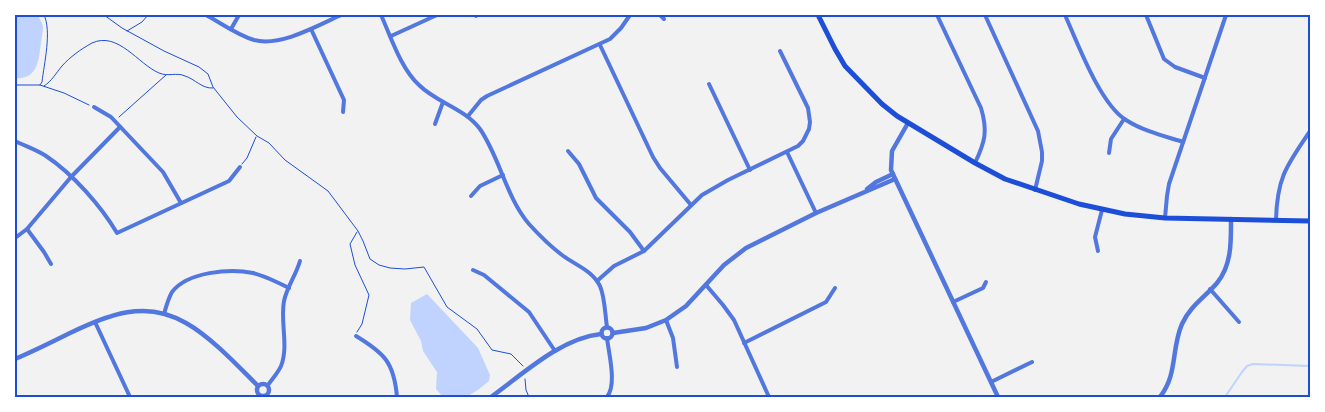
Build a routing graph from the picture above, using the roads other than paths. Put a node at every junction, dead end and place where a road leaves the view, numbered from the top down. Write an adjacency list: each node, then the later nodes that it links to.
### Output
1 (206, 15): 15 (street)
2 (239, 15): 15 (street)
3 (341, 15): 16 (street)
4 (381, 15): 17 (street)
5 (437, 15): 17 (street)
6 (630, 15): 18 (street)
7 (660, 15): 14 (street)
8 (818, 15): 27 (main road)
9 (937, 15): 36 (street)
10 (985, 15): 42 (street)
11 (1065, 15): 26 (street)
12 (1146, 15): 20 (street)
13 (1226, 15): 20 (street)
14 (664, 19)
15 (231, 29): 16 (street)
16 (311, 29): 24 (street)
17 (390, 36): 22 (street)
18 (600, 45): 25 (street); 45 (street)
19 (780, 51): 34 (street)
20 (1205, 78): 32 (street)
21 (709, 84): 38 (street)
22 (443, 102): 25 (street); 28 (street)
23 (94, 107): 29 (street)
24 (343, 112)
25 (468, 116): 39 (street)
26 (1124, 119): 32 (street); 35 (street)
27 (908, 123): 36 (main road); 40 (street)
28 (435, 124)
29 (120, 127): 41 (street); 44 (street)
30 (1310, 131): 50 (street)
31 (15, 141): 41 (street)
32 (1183, 142): 48 (street)
33 (568, 151): 54 (street)
34 (787, 152): 38 (street); 47 (street)
35 (1110, 153)
36 (975, 163): 42 (main road)
37 (240, 167): 44 (street)
38 (750, 170): 45 (street)
39 (504, 175): 43 (street); 59 (street)
40 (894, 176): 47 (street); 65 (street)
41 (71, 177): 44 (street); 52 (street)
42 (1036, 190): 46 (main road)
43 (471, 196)
44 (181, 203)
45 (691, 205): 54 (street)
46 (1102, 210): 48 (main road); 55 (street)
47 (816, 214): 61 (street)
48 (1165, 218): 49 (main road)
49 (1231, 220): 50 (main road); 64 (street)
50 (1276, 220): 51 (main road)
51 (1310, 221)
52 (27, 229): 53 (street); 57 (street)
53 (15, 238)
54 (644, 251): 59 (street)
55 (1098, 251)
56 (300, 261): 62 (street)
57 (51, 264)
58 (473, 270): 76 (street)
59 (597, 281): 70 (street)
60 (986, 282): 65 (street)
61 (706, 285): 67 (street); 75 (street)
62 (289, 288): 66 (street); 81 (street)
63 (836, 288): 75 (street)
64 (1210, 290): 69 (street); 91 (street)
65 (953, 302): 80 (street)
66 (164, 314): 68 (street); 82 (street)
67 (666, 320): 71 (street); 79 (street)
68 (95, 322): 77 (street); 85 (street)
69 (1239, 322)
70 (607, 327): 71 (street); 72 (street)
71 (613, 333): 74 (street)
72 (602, 334): 74 (street); 76 (street)
73 (356, 336): 86 (street)
74 (608, 338): 88 (street)
75 (744, 343): 89 (street)
76 (556, 351): 87 (street)
77 (15, 359)
78 (1032, 362): 80 (street)
79 (677, 367)
80 (991, 382): 90 (street)
81 (268, 385): 82 (street); 83 (street)
82 (258, 386): 84 (street)
83 (270, 395): 84 (street)
84 (258, 396)
85 (130, 397)
86 (397, 397)
87 (490, 397)
88 (607, 397)
89 (769, 397)
90 (998, 397)
91 (1160, 397)

